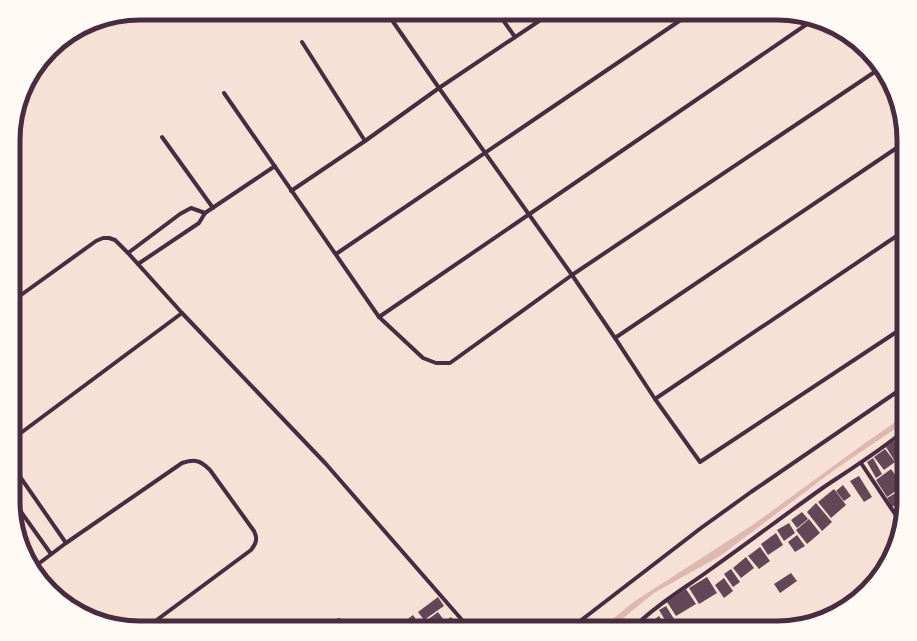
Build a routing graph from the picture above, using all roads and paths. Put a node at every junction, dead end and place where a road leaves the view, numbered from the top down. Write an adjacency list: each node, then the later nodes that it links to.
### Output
1 (392, 20): 9 (street)
2 (503, 20): 6 (street)
3 (540, 20): 6 (street)
4 (680, 20): 14 (street)
5 (807, 24): 19 (street)
6 (515, 37): 9 (street)
7 (302, 42): 12 (street)
8 (875, 72): 24 (street)
9 (439, 88): 12 (street); 14 (street)
10 (224, 93): 15 (street)
11 (162, 137): 17 (street)
12 (365, 141): 16 (street)
13 (897, 148): 29 (street)
14 (485, 153): 19 (street); 22 (street)
15 (275, 166): 16 (street); 17 (street)
16 (291, 191): 22 (street)
17 (213, 208): 18 (street)
18 (204, 213): 21 (street); 23 (street)
19 (529, 214): 24 (street); 27 (street)
20 (897, 236): 31 (street)
21 (128, 253): 23 (street); 25 (street)
22 (336, 254): 27 (street)
23 (138, 264): 26 (street)
24 (572, 274): 27 (street); 29 (street)
25 (20, 296)
26 (182, 313): 32 (street); 42 (street)
27 (379, 317)
28 (897, 332): 31 (street)
29 (616, 338): 31 (street)
30 (897, 392): 43 (street)
31 (655, 399)
32 (20, 434)
33 (897, 436): 34 (street)
34 (861, 463): 37 (street); 44 (street)
35 (20, 477): 38 (street)
36 (20, 511): 39 (street)
37 (896, 516)
38 (66, 543): 39 (street); 41 (street)
39 (51, 554): 40 (street)
40 (38, 564)
41 (155, 621)
42 (463, 621)
43 (580, 621)
44 (641, 621)

